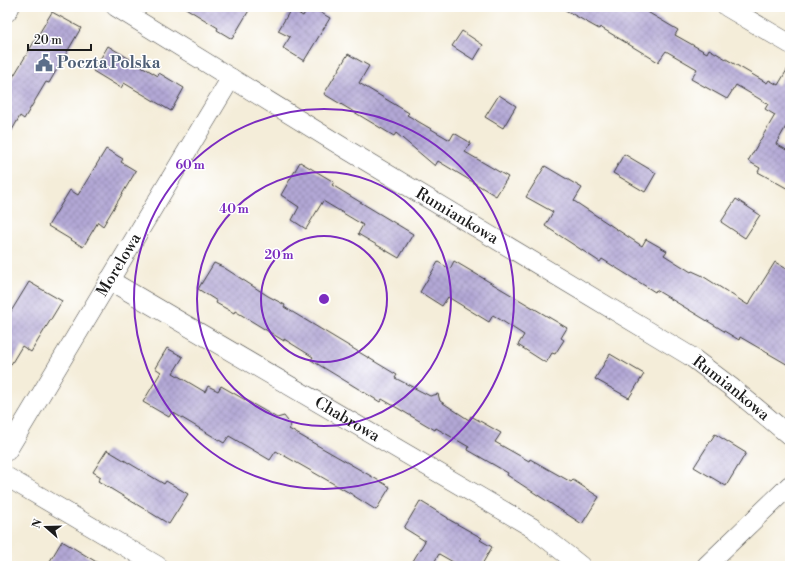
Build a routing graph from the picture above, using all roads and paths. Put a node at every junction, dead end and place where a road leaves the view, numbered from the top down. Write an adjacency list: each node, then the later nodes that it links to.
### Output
1 (10, 7): 4 (street)
2 (116, 7): 6 (street, Rumiankowa)
3 (727, 7): 5 (street)
4 (7, 12)
5 (790, 44)
6 (231, 78): 7 (street, Morelowa); 8 (street, Rumiankowa)
7 (109, 280): 9 (street, Morelowa); 13 (street, Chabrowa)
8 (790, 436)
9 (7, 451)
10 (7, 477): 12 (street)
11 (790, 485): 14 (street)
12 (158, 566)
13 (581, 566)
14 (706, 566)

